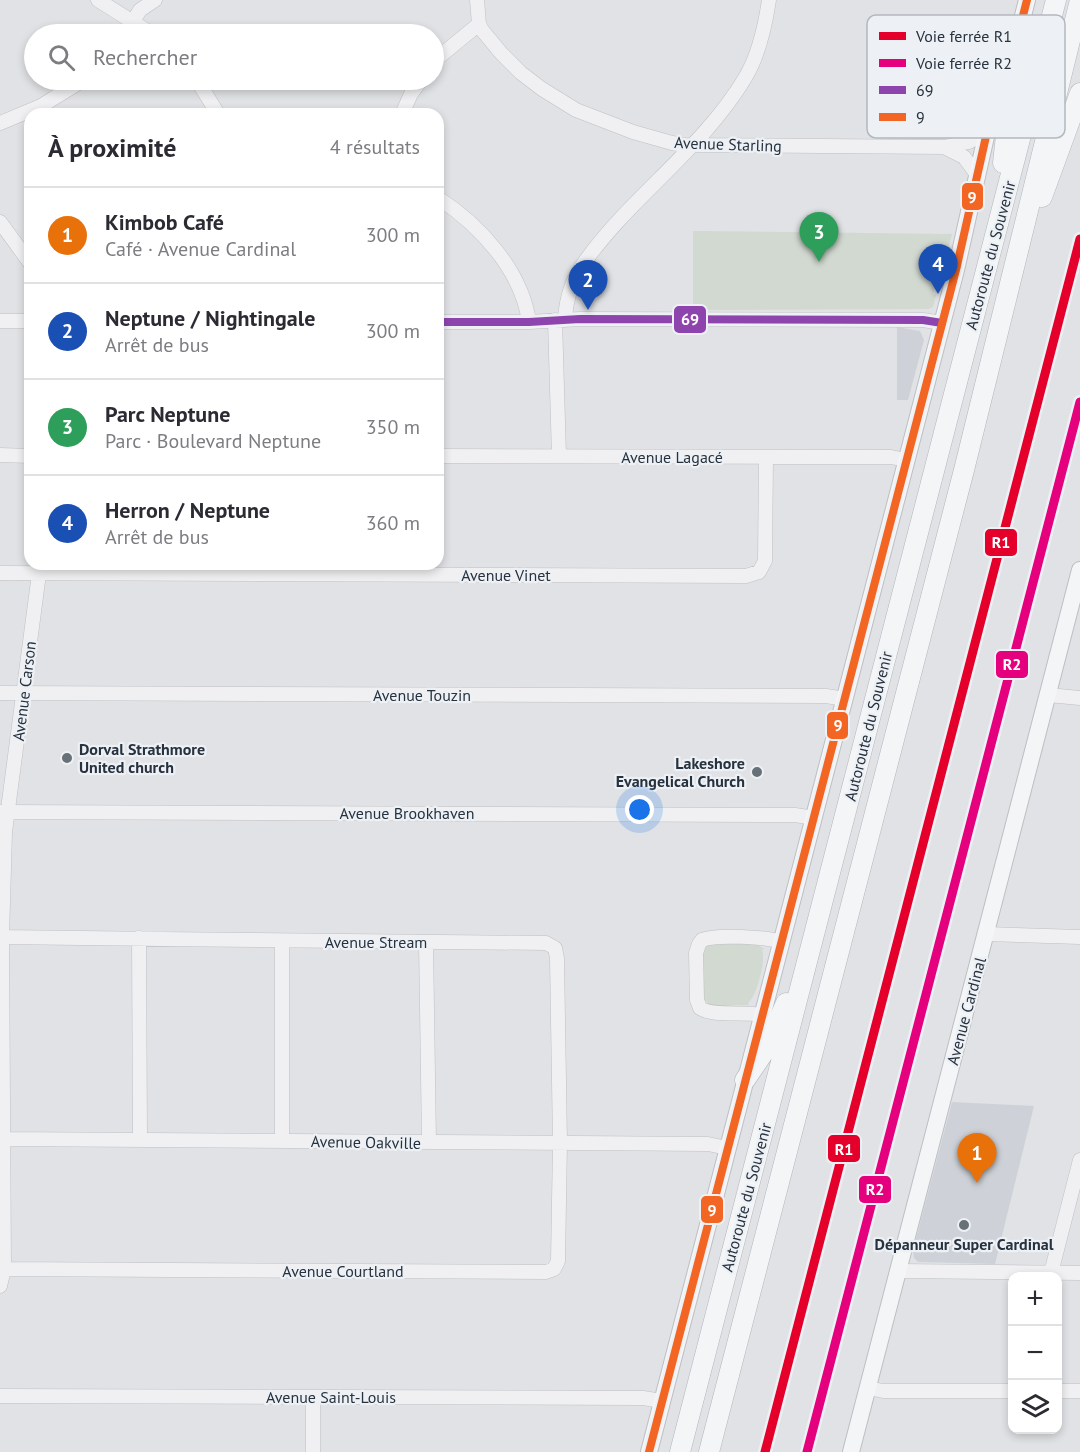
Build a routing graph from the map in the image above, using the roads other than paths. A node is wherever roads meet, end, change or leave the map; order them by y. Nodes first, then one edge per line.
1 (98, 0) edge
2 (154, 0) edge
3 (477, 0) edge
4 (769, 0) edge
5 (1027, 0) edge
6 (1056, 0) edge
7 (1080, 0) edge
8 (1023, 15) edge
9 (1052, 15) edge
10 (133, 21) junction
11 (131, 24) edge
12 (137, 24) edge
13 (479, 24) junction
14 (444, 53) edge
15 (1065, 62) edge
16 (67, 90) edge
17 (203, 90) edge
18 (414, 90) edge
19 (1080, 93) edge
20 (36, 108) edge
21 (214, 108) edge
22 (405, 108) edge
23 (24, 113) edge
24 (0, 123) edge
25 (1065, 134) edge
26 (976, 138) edge
27 (986, 138) edge
28 (1006, 138) edge
29 (1020, 138) edge
30 (1046, 138) edge
31 (1064, 138) edge
32 (692, 145) junction
33 (944, 147) junction
34 (978, 176) junction
35 (444, 203) edge
36 (0, 222) edge
37 (996, 232) junction
38 (24, 255) edge
39 (1013, 276) junction
40 (560, 320) junction
41 (0, 321) edge
42 (24, 321) edge
43 (444, 322) edge
44 (529, 322) junction
45 (942, 323) junction
46 (0, 456) edge
47 (24, 456) edge
48 (444, 456) edge
49 (559, 456) junction
50 (766, 457) junction
51 (906, 460) junction
52 (29, 570) edge
53 (39, 570) edge
54 (140, 570) edge
55 (1080, 570) edge
56 (0, 573) edge
57 (0, 693) edge
58 (23, 693) junction
59 (1048, 695) junction
60 (1080, 698) edge
61 (845, 699) junction
62 (4, 812) edge
63 (814, 818) junction
64 (986, 934) junction
65 (1080, 936) edge
66 (1, 937) edge
67 (139, 938) junction
68 (282, 942) junction
69 (426, 942) junction
70 (782, 942) junction
71 (811, 946) junction
72 (762, 1015) junction
73 (745, 1080) junction
74 (4, 1139) junction
75 (140, 1140) junction
76 (282, 1141) junction
77 (429, 1142) junction
78 (560, 1143) junction
79 (727, 1148) junction
80 (1080, 1160) edge
81 (4, 1269) junction
82 (898, 1270) junction
83 (1051, 1272) joint
84 (1062, 1272) edge
85 (1080, 1273) edge
86 (0, 1286) edge
87 (868, 1388) junction
88 (1008, 1391) edge
89 (1062, 1391) edge
90 (1080, 1391) edge
91 (0, 1396) edge
92 (313, 1397) junction
93 (662, 1401) junction
94 (314, 1452) edge
95 (649, 1452) edge
96 (680, 1452) edge
97 (709, 1452) edge
98 (851, 1452) edge

1 - 10 street
2 - 10 street
3 - 13 street
4 - 32 street
5 - 8 main road
6 - 9 highway, Autoroute du Souvenir
7 - 15 highway, Autoroute du Souvenir
10 - 11 street
10 - 12 street
13 - 14 street
13 - 32 street, Avenue Starling
16 - 20 street
17 - 21 street
18 - 22 street
19 - 25 highway
23 - 24 street
26 - 33 street, Avenue Starling
27 - 34 main road
28 - 37 highway
29 - 37 highway, Autoroute du Souvenir
30 - 39 highway, Autoroute du Souvenir
31 - 39 highway
32 - 33 street, Avenue Starling
32 - 40 street
33 - 34 street
34 - 45 main road
35 - 44 street
36 - 38 street
37 - 71 highway, Autoroute du Souvenir
39 - 97 highway, Autoroute du Souvenir
40 - 44 street
40 - 45 street
40 - 49 street
41 - 42 street
43 - 44 street
45 - 51 main road
46 - 47 street
48 - 49 street, Avenue Lagacé
49 - 50 street, Avenue Lagacé
50 - 51 street, Avenue Lagacé
50 - 54 street, Avenue Vinet
51 - 61 main road
52 - 56 street, Avenue Vinet
53 - 58 street, Avenue Carson
55 - 59 main road, Avenue Cardinal
57 - 58 street, Avenue Touzin
58 - 61 street, Avenue Touzin
58 - 62 street, Avenue Carson
59 - 60 street
59 - 64 main road, Avenue Cardinal
61 - 63 main road
62 - 63 street, Avenue Brookhaven
62 - 66 street, Avenue Carson
63 - 70 main road
64 - 65 street
64 - 82 main road, Avenue Cardinal
66 - 67 street, Avenue Stream
66 - 74 street, Avenue Carson
67 - 68 street, Avenue Stream
67 - 75 street
68 - 69 street, Avenue Stream
68 - 76 street
69 - 77 street
69 - 78 street, Avenue Stream
70 - 72 main road
70 - 72 street
71 - 73 highway
71 - 96 highway, Autoroute du Souvenir
72 - 73 main road
73 - 79 main road
74 - 75 street, Avenue Oakville
74 - 81 street, Avenue Carson
75 - 76 street, Avenue Oakville
76 - 77 street, Avenue Oakville
77 - 78 street, Avenue Oakville
78 - 79 street, Avenue Oakville
78 - 81 street, Avenue Courtland
79 - 93 main road
80 - 83 street
81 - 86 street, Avenue Carson
82 - 83 street
82 - 87 main road, Avenue Cardinal
84 - 85 street
87 - 88 street
87 - 98 main road, Avenue Cardinal
89 - 90 street
91 - 92 street, Avenue Saint-Louis
92 - 93 street, Avenue Saint-Louis
92 - 94 street
93 - 95 main road

